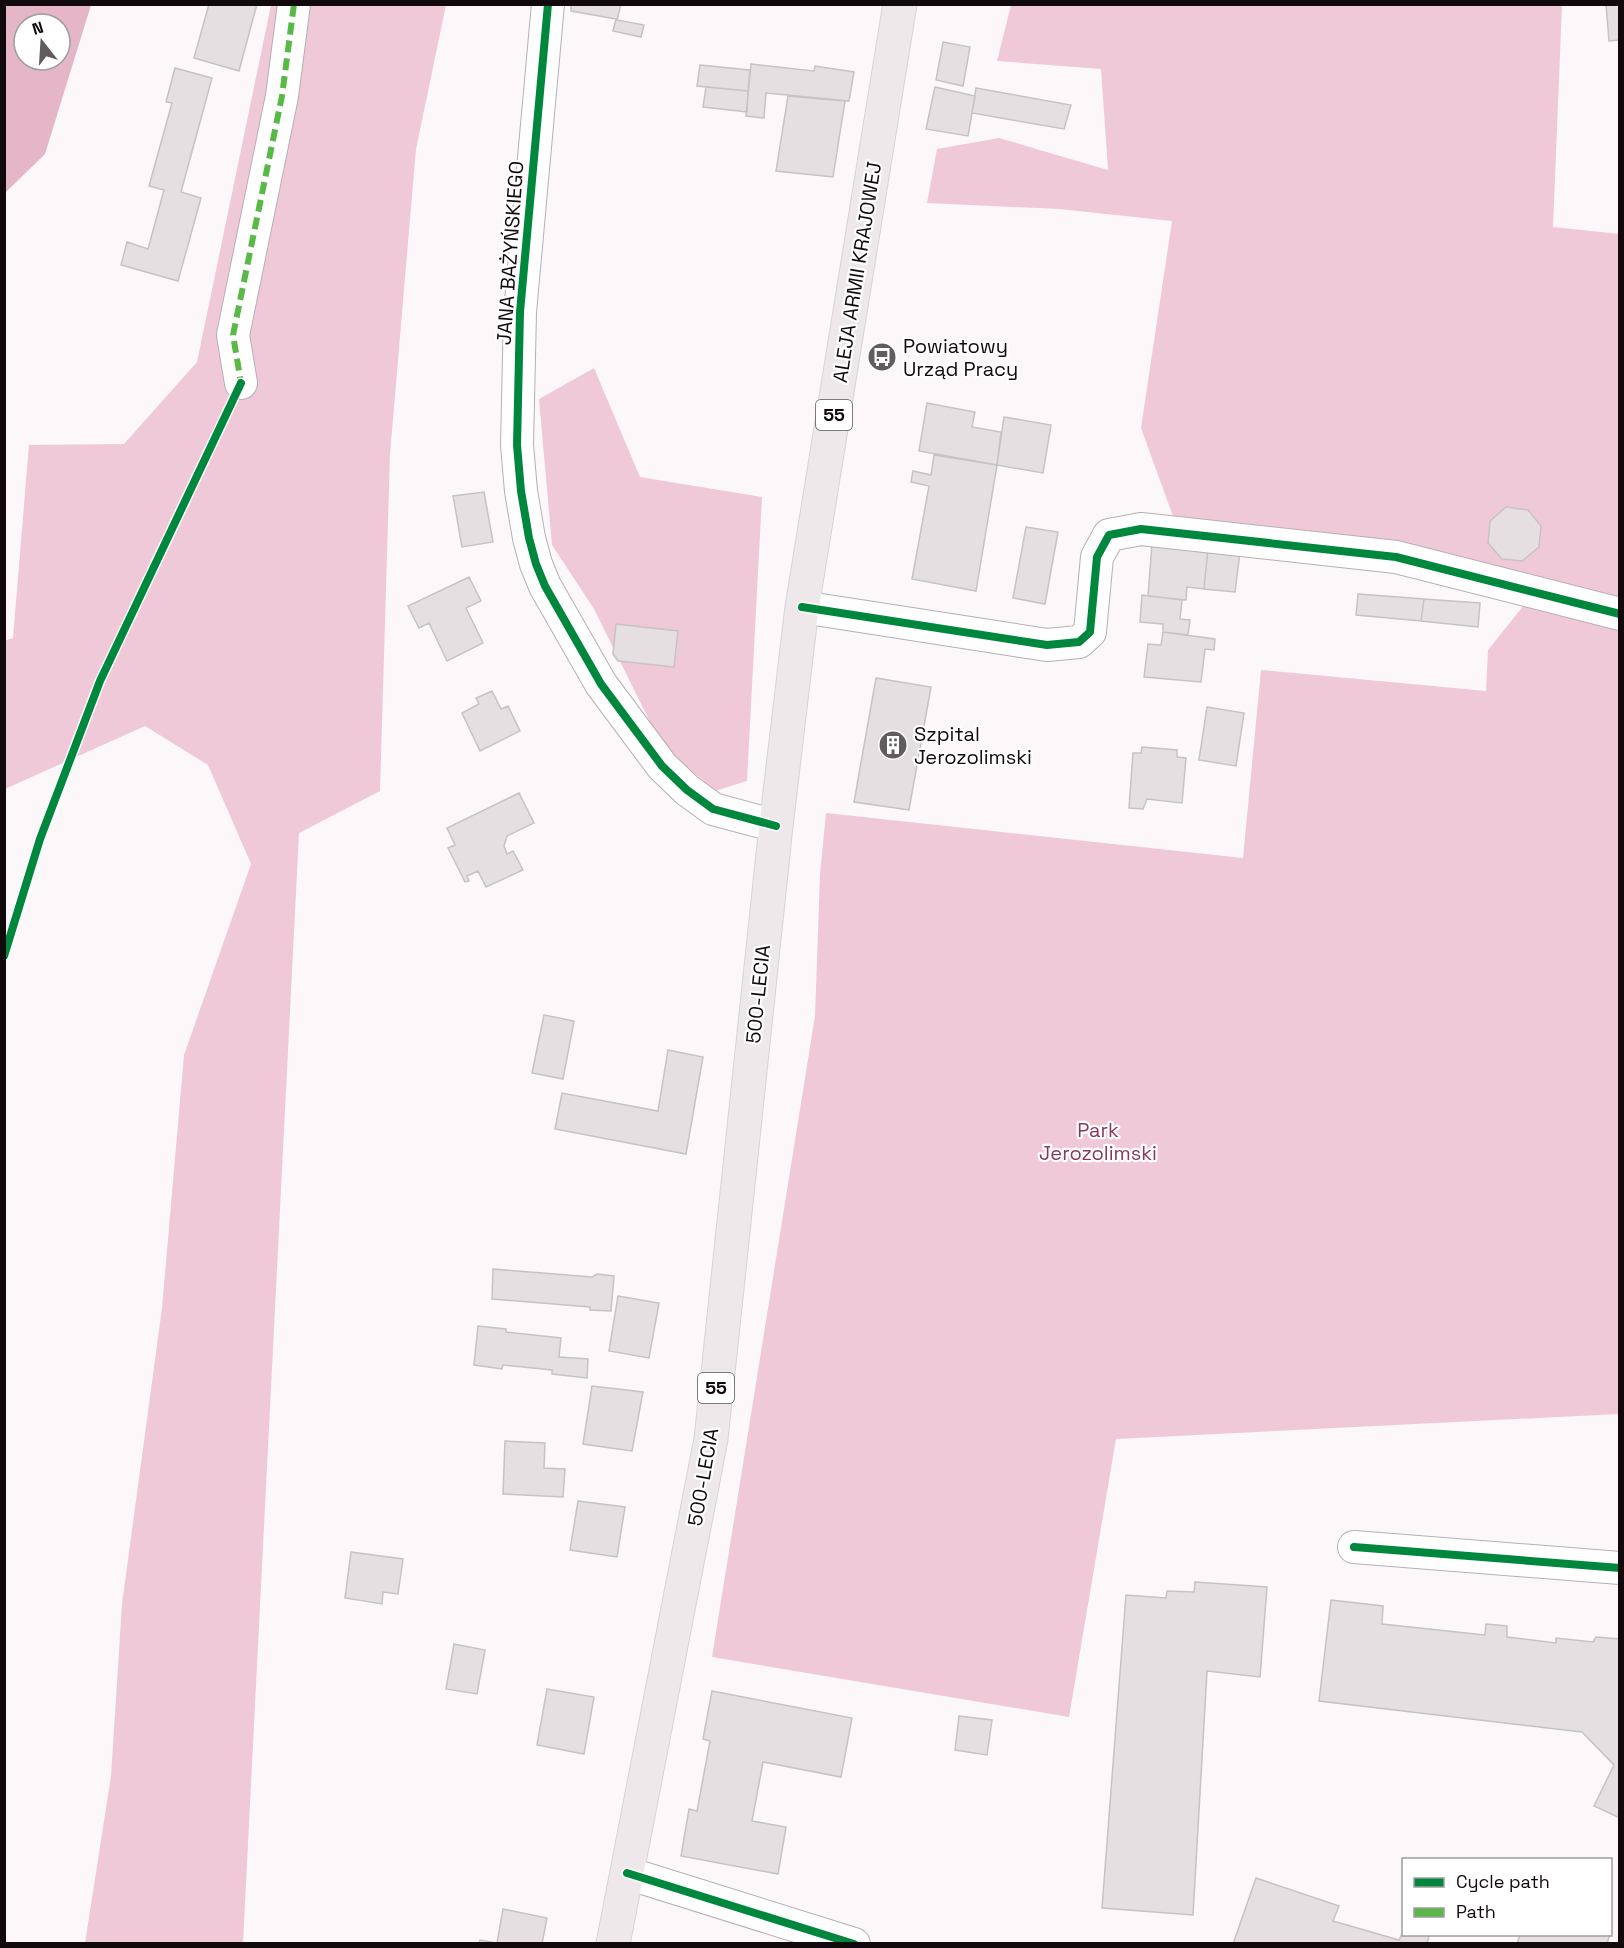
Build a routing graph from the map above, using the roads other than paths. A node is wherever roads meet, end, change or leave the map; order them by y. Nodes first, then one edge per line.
1 (294, 4) edge
2 (548, 4) edge
3 (900, 4) edge
4 (241, 383) dead end
5 (802, 607) junction
6 (1620, 614) edge
7 (776, 826) junction
8 (1354, 1547) dead end
9 (1620, 1568) edge
10 (627, 1873) junction
11 (613, 1944) edge
12 (855, 1944) edge

1 - 4 street
2 - 7 street, JANA BAŻYŃSKIEGO
3 - 5 main road, ALEJA ARMII KRAJOWEJ / 55
5 - 6 street
5 - 7 main road, ALEJA ARMII KRAJOWEJ / 55
7 - 10 main road, 500-LECIA / 55
8 - 9 street
10 - 11 main road, 500-LECIA / 55
10 - 12 street

